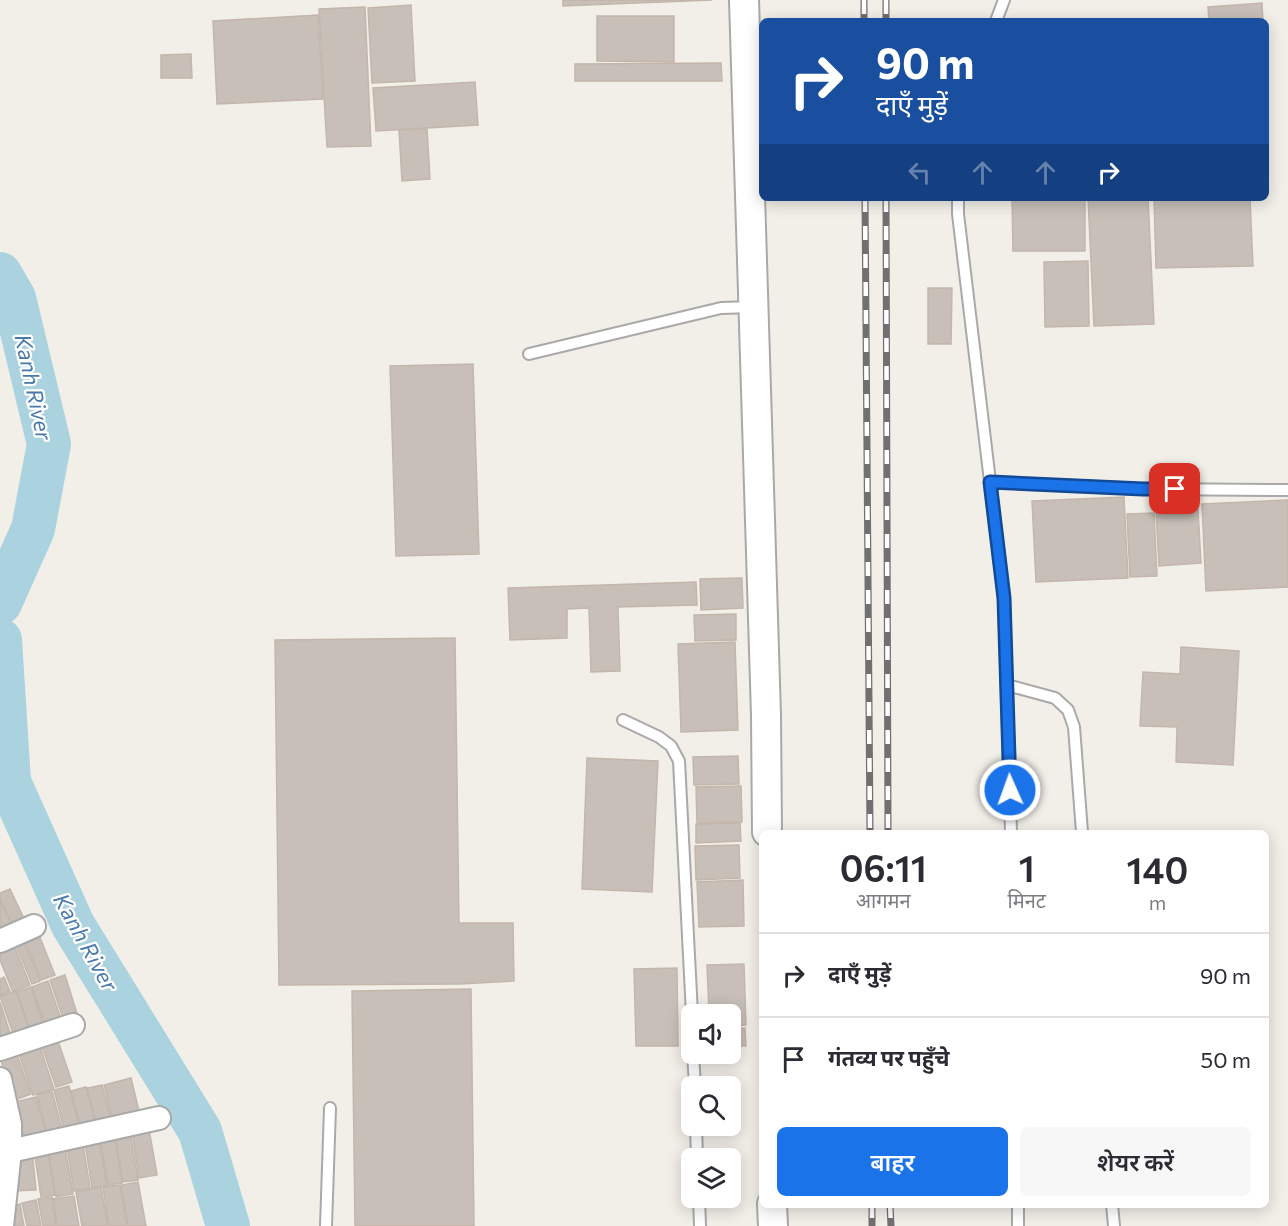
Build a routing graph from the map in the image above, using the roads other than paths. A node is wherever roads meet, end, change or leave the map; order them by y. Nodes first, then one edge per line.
1 (744, 0) edge
2 (1004, 0) edge
3 (997, 18) edge
4 (958, 201) edge
5 (752, 307) junction
6 (529, 354) dead end
7 (990, 482) junction
8 (1288, 489) edge
9 (1006, 685) junction
10 (623, 720) dead end
11 (766, 830) edge
12 (1011, 830) edge
13 (1082, 830) edge
14 (34, 926) dead end
15 (0, 941) edge
16 (691, 1004) edge
17 (73, 1025) dead end
18 (0, 1049) edge
19 (0, 1079) edge
20 (330, 1108) dead end
21 (159, 1118) dead end
22 (10, 1150) junction
23 (699, 1208) edge
24 (772, 1208) edge
25 (1018, 1208) edge
26 (1112, 1208) edge
27 (2, 1226) edge
28 (326, 1226) edge
29 (700, 1226) edge
30 (773, 1226) edge
31 (1018, 1226) edge
32 (1114, 1226) edge

1 - 5 street
2 - 3 lane
4 - 7 lane
5 - 6 lane
5 - 11 street
7 - 8 lane
7 - 9 lane
9 - 12 lane
9 - 13 lane
10 - 16 lane
14 - 15 street
17 - 18 street
19 - 22 street
20 - 28 lane
21 - 22 street
22 - 27 street
23 - 29 lane
24 - 30 street
25 - 31 lane
26 - 32 lane

